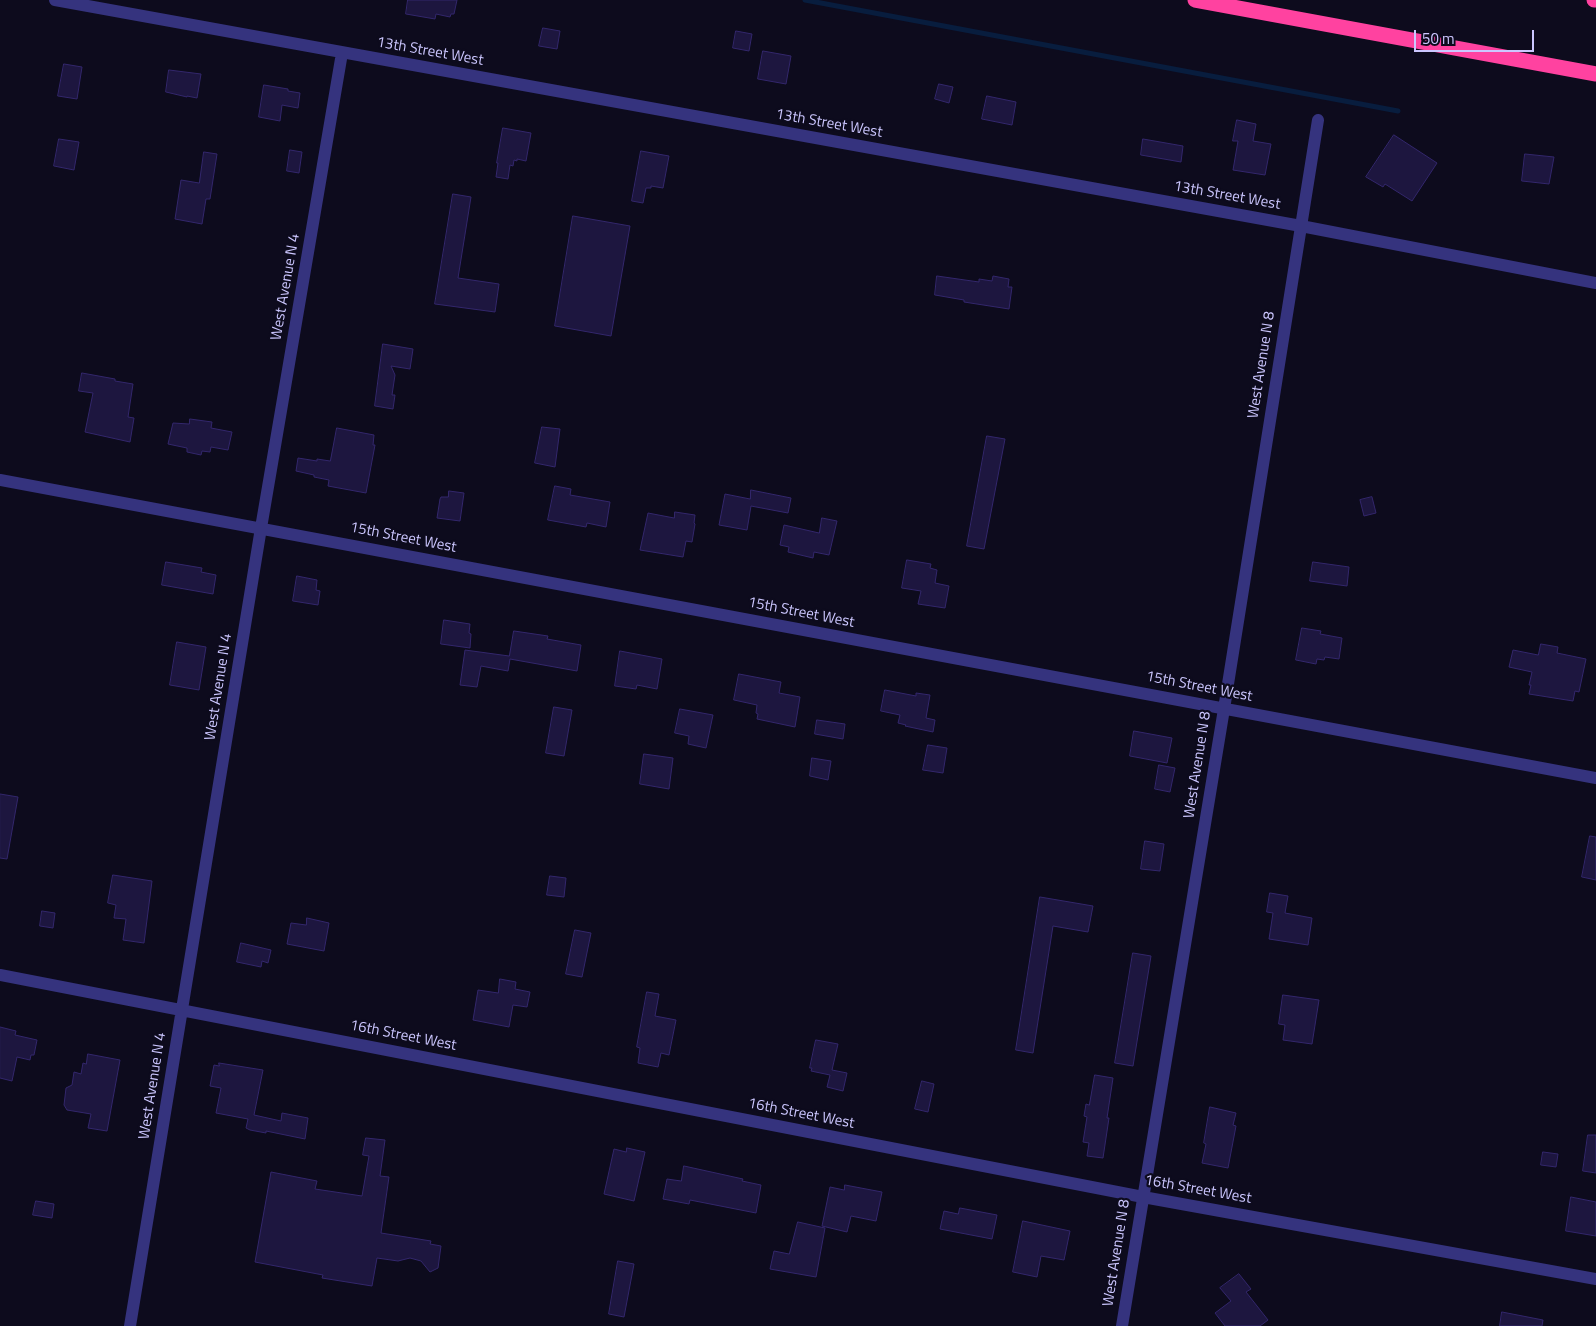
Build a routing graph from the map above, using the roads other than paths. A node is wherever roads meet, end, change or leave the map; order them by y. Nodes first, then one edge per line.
1 (55, 0) edge
2 (1195, 0) edge
3 (342, 53) junction
4 (1596, 74) edge
5 (1318, 120) dead end
6 (1301, 226) junction
7 (1596, 282) edge
8 (0, 480) edge
9 (261, 528) junction
10 (1224, 709) junction
11 (1596, 778) edge
12 (0, 975) edge
13 (182, 1010) junction
14 (1143, 1197) junction
15 (1596, 1279) edge
16 (130, 1326) edge
17 (1122, 1326) edge

1 - 3 street, 13th Street West
2 - 4 highway
3 - 6 street, 13th Street West
3 - 9 street, West Avenue N 4
5 - 6 street, West Avenue N 8
6 - 7 street, 13th Street West
6 - 10 street, West Avenue N 8
8 - 9 street, 15th Street West
9 - 10 street, 15th Street West
9 - 13 street, West Avenue N 4
10 - 11 street, 15th Street West
10 - 14 street, West Avenue N 8
12 - 13 street, 16th Street West
13 - 14 street, 16th Street West
13 - 16 street, West Avenue N 4
14 - 15 street, 16th Street West
14 - 17 street, West Avenue N 8

